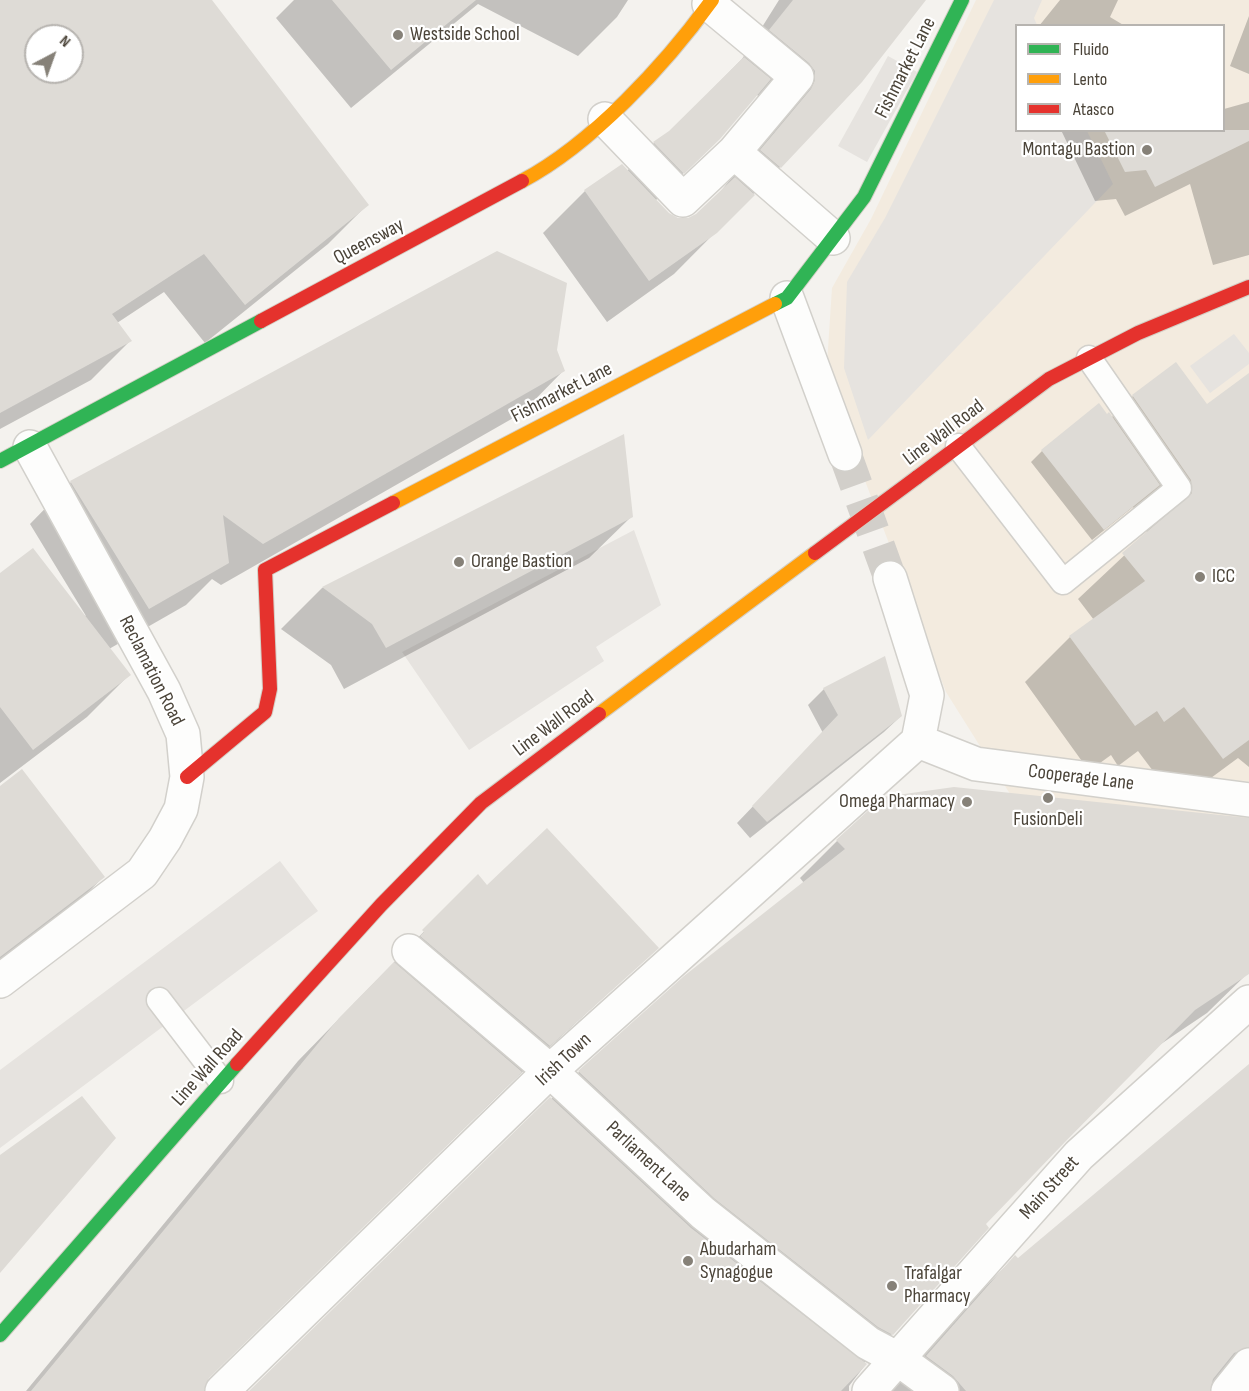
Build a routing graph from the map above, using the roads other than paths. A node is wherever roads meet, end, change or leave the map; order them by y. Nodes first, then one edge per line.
1 (962, 0) edge
2 (710, 2) edge
3 (605, 119) junction
4 (734, 152) junction
5 (833, 238) junction
6 (1249, 287) edge
7 (787, 298) junction
8 (1089, 358) junction
9 (30, 447) junction
10 (958, 447) junction
11 (844, 454) tunnel mouth
12 (0, 460) edge
13 (890, 578) tunnel mouth
14 (918, 741) junction
15 (187, 777) junction
16 (1249, 800) edge
17 (409, 951) dead end
18 (0, 981) edge
19 (159, 1000) dead end
20 (1249, 1002) edge
21 (550, 1071) junction
22 (221, 1082) junction
23 (0, 1335) edge
24 (898, 1359) junction
25 (1249, 1365) edge
26 (930, 1386) edge
27 (222, 1391) edge
28 (869, 1391) edge
29 (1228, 1391) edge

1 - 5 street, Fishmarket Lane
2 - 3 street, Queensway
2 - 4 street
3 - 4 street
3 - 9 street, Queensway
4 - 5 street
5 - 7 street, Fishmarket Lane
6 - 8 street, Line Wall Road
7 - 11 street
7 - 15 street, Fishmarket Lane
8 - 10 street, Line Wall Road
8 - 10 lane
9 - 12 street, Queensway
9 - 15 street, Reclamation Road
10 - 22 street, Line Wall Road, bridge
13 - 14 street
14 - 16 street, Cooperage Lane
14 - 21 street, Irish Town
15 - 18 street, Reclamation Road
17 - 21 street, Parliament Lane
19 - 22 lane
20 - 24 street, Main Street
21 - 24 street, Parliament Lane
21 - 27 street, Irish Town
22 - 23 street, Line Wall Road
24 - 26 street, Parliament Lane
24 - 28 street, Main Street
25 - 29 street

